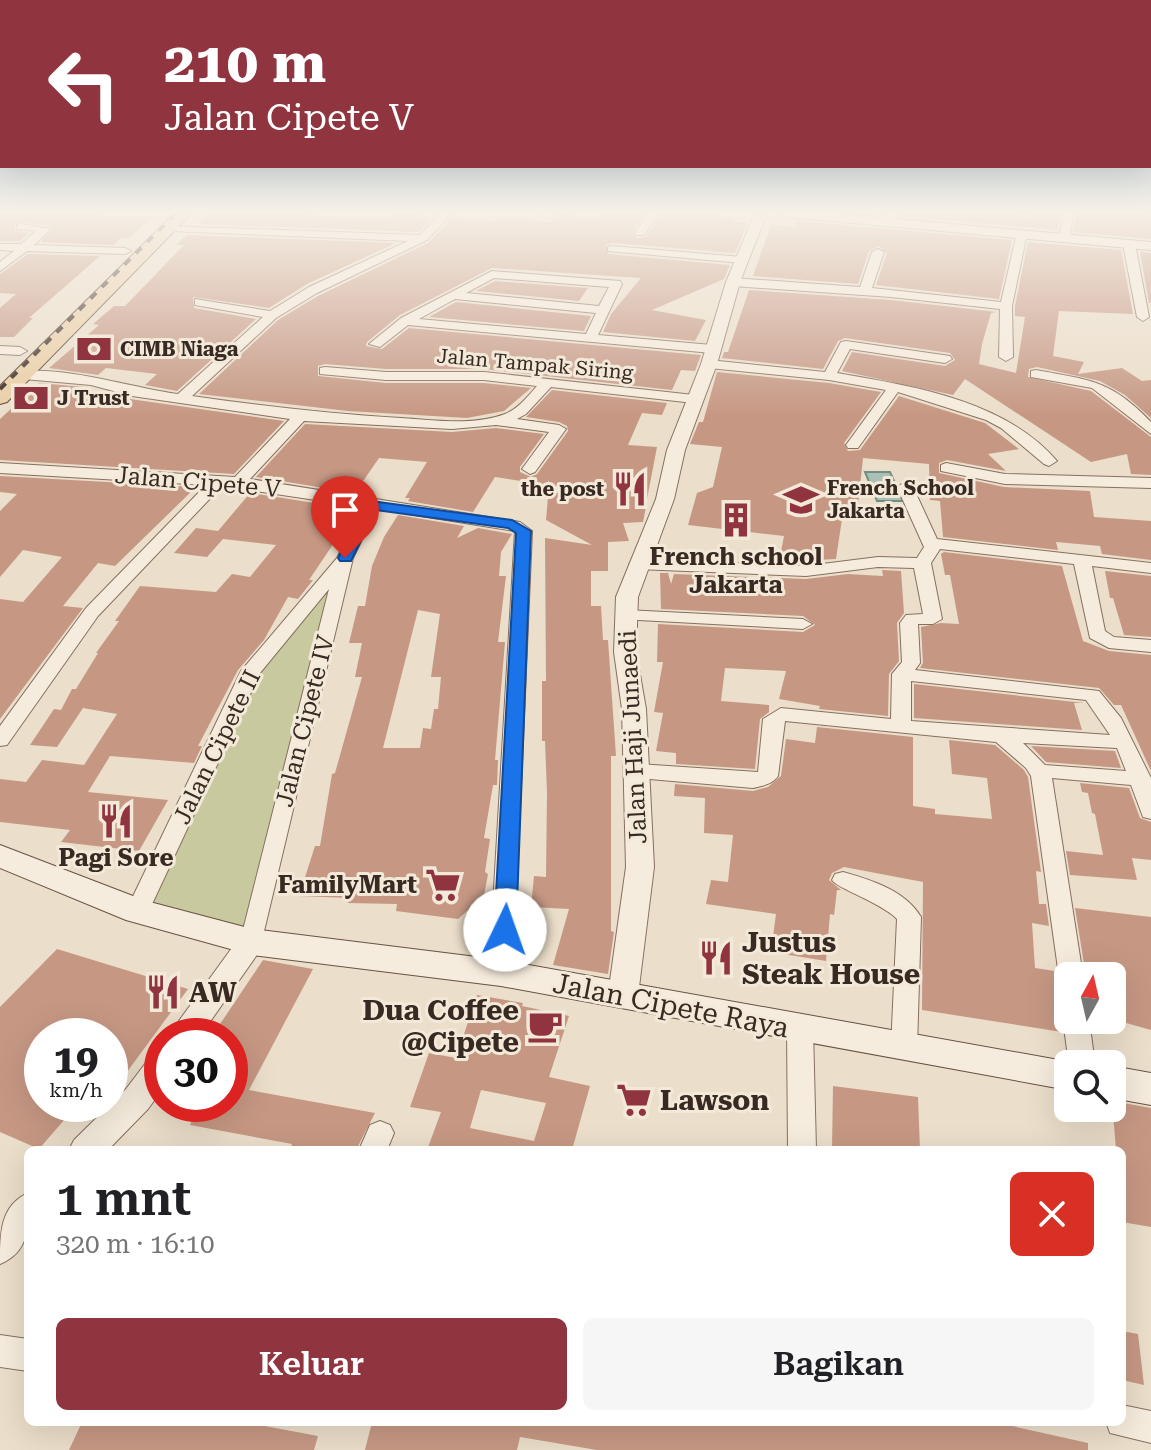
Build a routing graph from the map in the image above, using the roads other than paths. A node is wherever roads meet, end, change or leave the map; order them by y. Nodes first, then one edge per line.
1 (101, 281) edge
2 (106, 281) edge
3 (333, 281) edge
4 (482, 281) edge
5 (583, 281) edge
6 (868, 281) edge
7 (1012, 281) edge
8 (1136, 281) edge
9 (733, 282) joint
10 (865, 291) junction
11 (451, 295) junction
12 (199, 302) dead end
13 (83, 304) junction
14 (1006, 306) junction
15 (605, 310) junction
16 (272, 315) junction
17 (1143, 317) dead end
18 (405, 321) junction
19 (590, 338) junction
20 (375, 344) dead end
21 (10, 351) edge
22 (711, 356) junction
23 (1006, 357) dead end
24 (945, 359) dead end
25 (0, 370) edge
26 (325, 371) dead end
27 (1036, 374) dead end
28 (24, 375) junction
29 (829, 376) junction
30 (548, 383) junction
31 (895, 387) junction
32 (0, 398) edge
33 (181, 399) junction
34 (694, 399) junction
35 (1144, 413) edge
36 (300, 416) junction
37 (499, 421) junction
38 (1151, 430) edge
39 (853, 445) dead end
40 (1049, 461) dead end
41 (0, 468) edge
42 (946, 468) dead end
43 (530, 469) dead end
44 (217, 482) junction
45 (239, 482) junction
46 (1151, 483) edge
47 (905, 487) dead end
48 (371, 505) junction
49 (935, 545) junction
50 (345, 558) junction
51 (1082, 560) junction
52 (922, 563) junction
53 (638, 564) junction
54 (1151, 568) edge
55 (626, 615) junction
56 (803, 624) dead end
57 (1151, 646) edge
58 (902, 674) junction
59 (901, 727) junction
60 (1002, 736) junction
61 (0, 740) edge
62 (1124, 742) junction
63 (638, 771) junction
64 (1041, 776) junction
65 (1141, 779) junction
66 (1151, 812) edge
67 (0, 856) edge
68 (843, 880) dead end
69 (138, 911) junction
70 (252, 942) junction
71 (1069, 962) edge
72 (501, 973) junction
73 (623, 995) junction
74 (196, 1018) edge
75 (800, 1029) junction
76 (904, 1048) junction
77 (1054, 1073) edge
78 (1126, 1085) edge
79 (144, 1089) edge
80 (1151, 1089) edge
81 (90, 1146) edge
82 (802, 1146) edge
83 (24, 1214) edge
84 (0, 1247) edge
85 (0, 1351) edge
86 (24, 1354) edge
87 (1126, 1422) edge
88 (1151, 1427) edge

1 - 13 main road
2 - 13 main road
3 - 16 street
4 - 11 street
5 - 15 street
6 - 10 street
7 - 14 street
8 - 17 street
9 - 10 street
9 - 22 street, Jalan Haji Junaedi
10 - 14 street
11 - 15 street
11 - 18 street
12 - 16 street
13 - 21 main road
13 - 28 main road
14 - 23 street
15 - 19 street
16 - 33 street
18 - 19 street
18 - 20 street
19 - 22 street
21 - 25 main road
22 - 29 street
22 - 34 street, Jalan Haji Junaedi
24 - 29 street
26 - 30 street, Jalan Tampak Siring
27 - 35 street
28 - 32 main road
28 - 33 street
29 - 31 street
30 - 34 street, Jalan Tampak Siring
30 - 37 street
31 - 39 street
31 - 40 street
33 - 36 street
34 - 53 street, Jalan Haji Junaedi
35 - 38 street
36 - 37 street
36 - 45 street
37 - 43 street
41 - 44 street, Jalan Cipete V
42 - 46 street
44 - 45 street, Jalan Cipete V
44 - 61 street
45 - 48 street, Jalan Cipete V
47 - 49 street
48 - 50 street, Jalan Cipete IV
48 - 72 street, Jalan Cipete V
49 - 51 street
49 - 52 street
50 - 69 street, Jalan Cipete II
50 - 70 street, Jalan Cipete IV
51 - 54 street
51 - 57 street
52 - 53 street
52 - 58 street
53 - 55 street, Jalan Haji Junaedi
55 - 56 street
55 - 63 street, Jalan Haji Junaedi
58 - 59 street
58 - 62 street
59 - 60 street
59 - 63 street
60 - 62 street
60 - 64 street
62 - 65 street
63 - 73 street, Jalan Haji Junaedi
64 - 65 street
64 - 71 street
65 - 66 street
67 - 69 main road, Jalan Cipete Raya
68 - 76 street
69 - 70 main road, Jalan Cipete Raya
70 - 72 main road, Jalan Cipete Raya
70 - 74 street
72 - 73 main road, Jalan Cipete Raya
73 - 75 main road, Jalan Cipete Raya
75 - 76 main road, Jalan Cipete Raya
75 - 82 street
76 - 77 main road, Jalan Cipete Raya
78 - 80 main road
79 - 81 street
83 - 84 street
85 - 86 street
87 - 88 street

